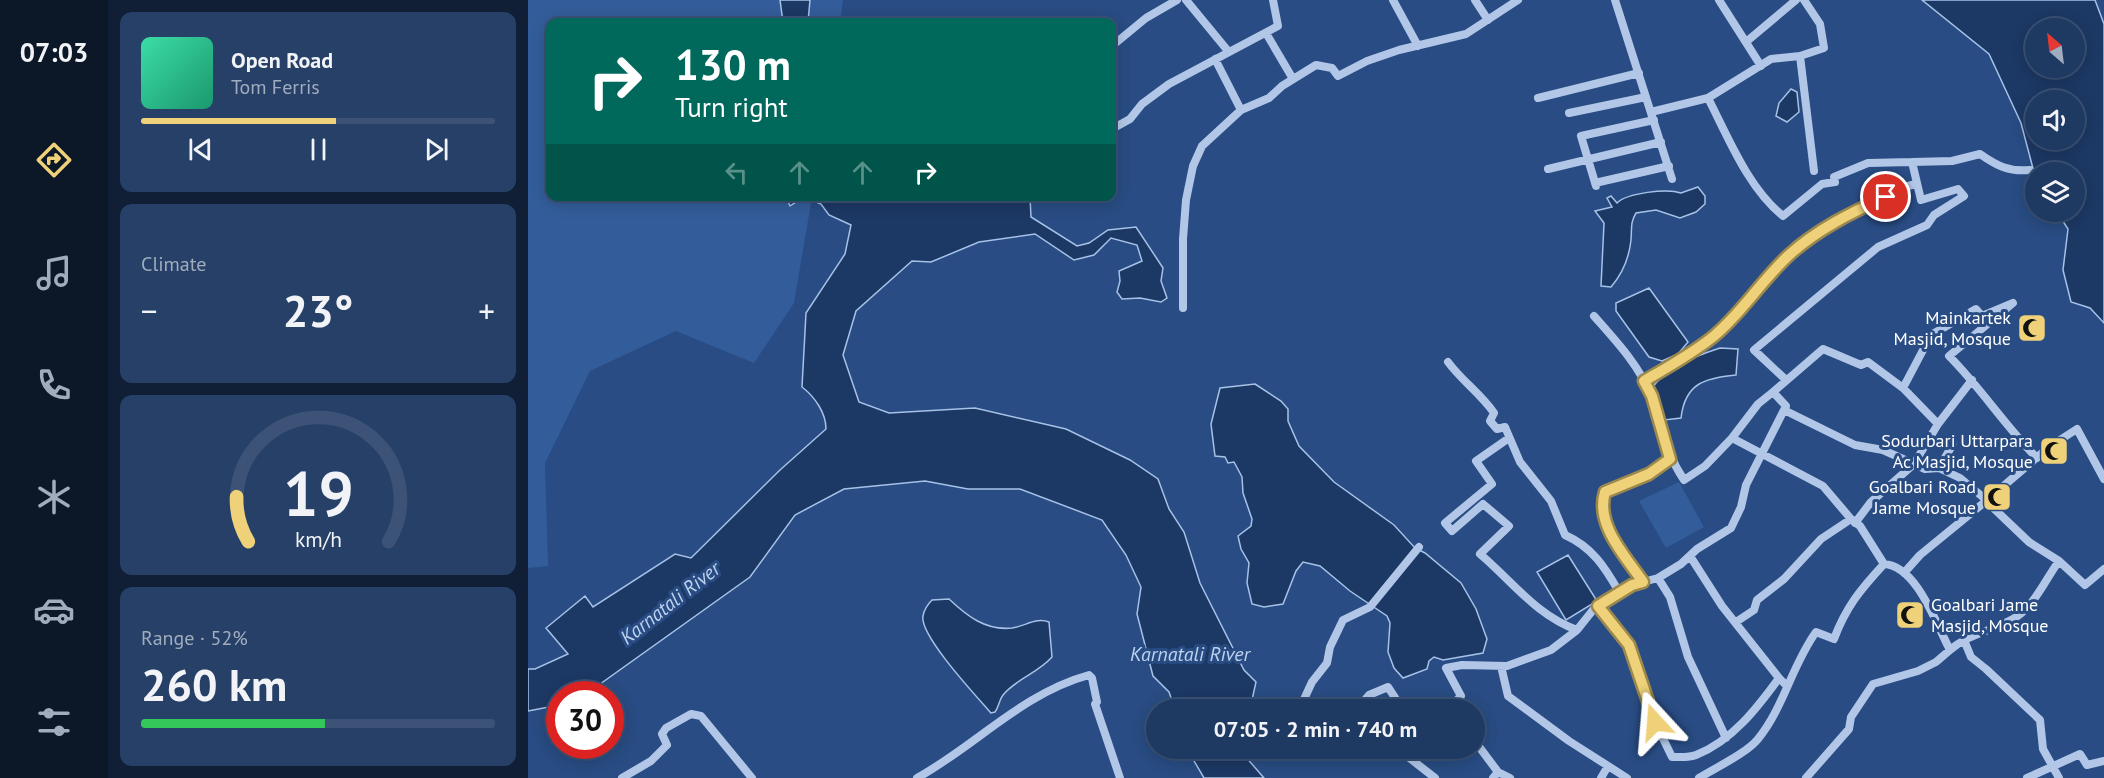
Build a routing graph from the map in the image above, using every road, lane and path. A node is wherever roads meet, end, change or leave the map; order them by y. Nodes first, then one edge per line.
1 (1177, 0) edge
2 (1186, 0) edge
3 (1273, 0) edge
4 (1393, 0) edge
5 (1475, 0) edge
6 (1615, 0) edge
7 (1719, 0) edge
8 (1796, 0) edge
9 (1804, 0) edge
10 (1513, 1) edge
11 (1488, 20) junction
12 (1266, 33) junction
13 (1746, 42) junction
14 (1116, 43) edge
15 (1418, 46) junction
16 (1228, 51) junction
17 (1800, 56) junction
18 (1215, 59) junction
19 (1761, 66) junction
20 (1639, 73) junction
21 (1293, 79) junction
22 (1646, 97) junction
23 (1538, 98) dead end
24 (1708, 98) junction
25 (1241, 110) junction
26 (1569, 113) dead end
27 (1652, 116) junction
28 (1116, 127) edge
29 (1660, 142) junction
30 (1588, 159) junction
31 (1912, 162) junction
32 (1669, 166) junction
33 (1548, 169) dead end
34 (1814, 171) dead end
35 (2025, 171) edge
36 (1672, 179) dead end
37 (1916, 184) junction
38 (1183, 308) dead end
39 (1594, 316) dead end
40 (1448, 363) dead end
41 (1786, 380) junction
42 (1972, 380) junction
43 (1644, 381) junction
44 (1903, 388) junction
45 (1773, 392) junction
46 (1784, 410) junction
47 (1938, 424) junction
48 (1509, 438) junction
49 (1732, 438) junction
50 (1953, 444) dead end
51 (1762, 456) junction
52 (2037, 458) junction
53 (1670, 459) junction
54 (1914, 464) junction
55 (1939, 468) junction
56 (2104, 479) edge
57 (1986, 501) junction
58 (1853, 521) junction
59 (1419, 547) dead end
60 (1690, 556) junction
61 (2059, 561) junction
62 (1884, 564) junction
63 (2104, 569) edge
64 (1904, 573) junction
65 (1658, 579) junction
66 (1643, 582) junction
67 (1619, 592) junction
68 (1598, 606) junction
69 (1736, 622) junction
70 (1577, 630) junction
71 (1964, 640) junction
72 (1950, 650) junction
73 (1501, 666) junction
74 (1779, 678) junction
75 (1787, 686) junction
76 (1304, 699) edge
77 (1366, 699) edge
78 (1396, 699) edge
79 (1457, 699) edge
80 (1726, 738) junction
81 (1485, 757) edge
82 (1411, 759) edge
83 (2104, 761) edge
84 (1608, 766) junction
85 (2054, 766) junction
86 (1496, 775) edge
87 (622, 778) edge
88 (752, 778) edge
89 (917, 778) edge
90 (1120, 778) edge
91 (1435, 778) edge
92 (1510, 778) edge
93 (1601, 778) edge
94 (1627, 778) edge
95 (1699, 778) edge
96 (1806, 778) edge
97 (2027, 778) edge
98 (2059, 778) edge

1 - 14 street
2 - 16 street
3 - 12 street
4 - 15 street
5 - 11 street
6 - 20 street
7 - 13 street
8 - 13 street
9 - 17 street
10 - 11 street
11 - 15 street
12 - 16 street
12 - 21 street
13 - 19 street
15 - 21 street
16 - 18 street
17 - 19 street
17 - 34 street
18 - 25 street
18 - 28 street
19 - 24 street
20 - 22 street
20 - 23 street
21 - 25 street
22 - 26 street
22 - 27 street
24 - 27 street
24 - 31 street
25 - 38 street
27 - 29 street
27 - 30 street
29 - 30 street
29 - 32 street
30 - 32 street
30 - 33 street
31 - 35 street
31 - 37 street
32 - 36 street
37 - 41 street
37 - 43 street
39 - 43 street
40 - 48 street
41 - 44 street
41 - 45 street
42 - 44 street
42 - 47 street
42 - 52 street
43 - 53 street
44 - 47 street
45 - 46 street
45 - 49 street
46 - 51 street
46 - 54 street
47 - 54 street
48 - 67 street
48 - 70 street
49 - 51 street
49 - 53 street
50 - 55 street
51 - 58 street
51 - 60 street
52 - 56 street
52 - 57 street
53 - 66 street
54 - 55 street
54 - 58 street
55 - 57 street
57 - 61 street
57 - 64 street
58 - 62 street
58 - 69 street
59 - 76 street
60 - 65 street
60 - 69 street
61 - 63 street
61 - 71 street
62 - 64 street
62 - 75 street
64 - 72 street
65 - 66 street
65 - 80 street
66 - 67 street
67 - 68 street
68 - 70 street
68 - 80 street
69 - 74 street
70 - 73 street
71 - 72 street
71 - 85 street
72 - 96 street
73 - 79 street
73 - 84 street
74 - 75 street
74 - 80 street
75 - 95 street
77 - 78 street
81 - 86 street
82 - 91 street
83 - 85 street
84 - 93 street
84 - 94 street
85 - 97 street
85 - 98 street
86 - 92 street
87 - 88 street
89 - 90 street

